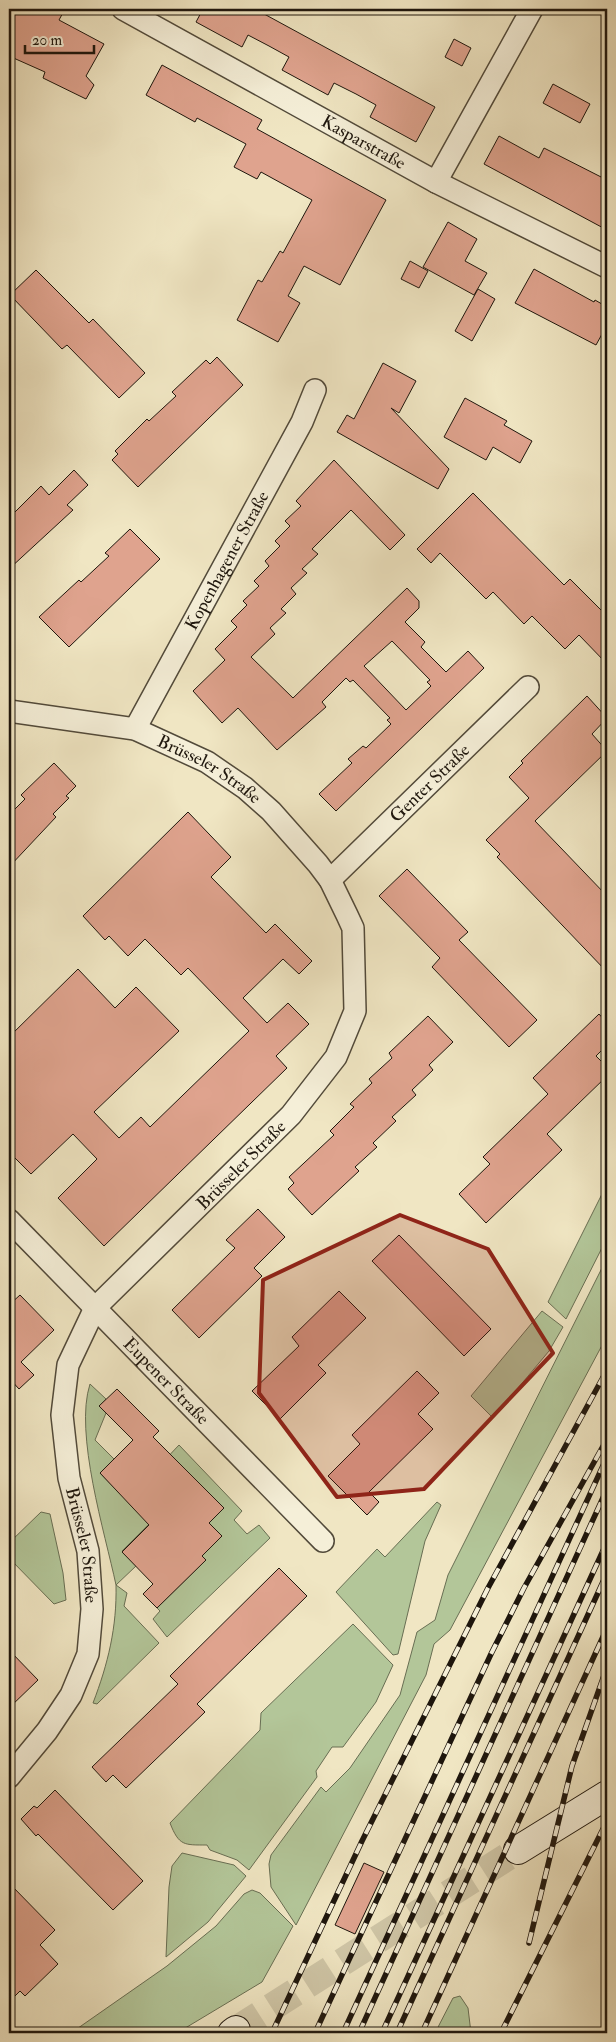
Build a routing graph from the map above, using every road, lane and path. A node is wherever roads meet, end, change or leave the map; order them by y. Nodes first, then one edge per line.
1 (123, 9) edge
2 (532, 9) edge
3 (436, 182) junction
4 (607, 267) edge
5 (315, 390) dead end
6 (528, 687) dead end
7 (9, 711) edge
8 (135, 729) junction
9 (330, 880) junction
10 (9, 1220) edge
11 (95, 1308) junction
12 (323, 1541) dead end
13 (9, 1777) edge
14 (607, 1795) edge
15 (518, 1850) tunnel mouth

1 - 3 street, Kasparstraße
2 - 3 street
3 - 4 street, Kasparstraße
5 - 8 street, Kopenhagener Straße
6 - 9 street, Genter Straße
7 - 8 street, Brüsseler Straße
8 - 9 street, Brüsseler Straße
9 - 11 street, Brüsseler Straße
10 - 11 street, Eupener Straße
11 - 12 street, Eupener Straße
11 - 13 street, Brüsseler Straße
14 - 15 main road

